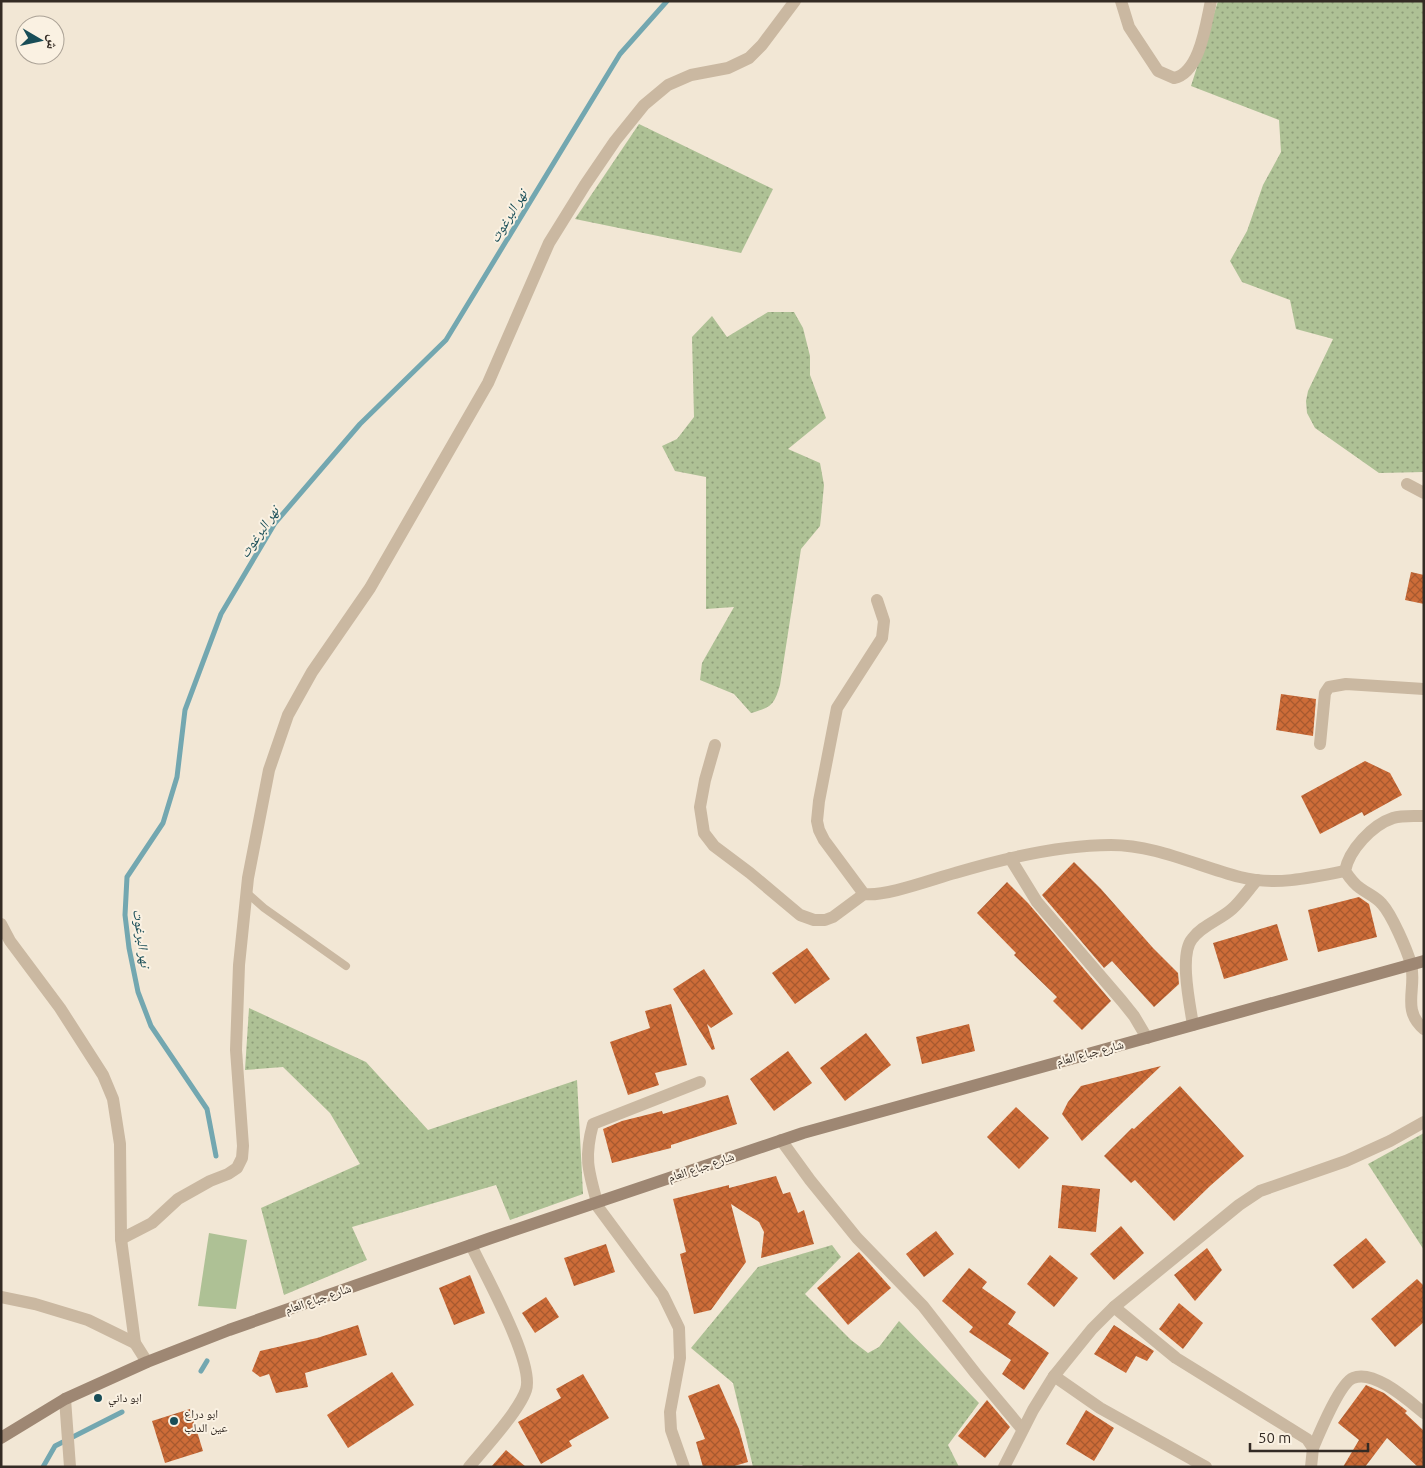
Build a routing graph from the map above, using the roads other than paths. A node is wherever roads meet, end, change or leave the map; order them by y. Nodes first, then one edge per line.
1 (795, 1) edge
2 (1121, 1) edge
3 (1211, 1) edge
4 (1407, 484) dead end
5 (1424, 493) edge
6 (877, 600) dead end
7 (1424, 689) edge
8 (1320, 744) dead end
9 (715, 745) dead end
10 (1424, 816) edge
11 (1010, 858) junction
12 (1345, 871) junction
13 (1257, 880) junction
14 (247, 893) junction
15 (864, 894) junction
16 (1, 924) edge
17 (1424, 961) edge
18 (1411, 964) junction
19 (346, 966) dead end
20 (1193, 1025) junction
21 (1424, 1029) edge
22 (1147, 1038) junction
23 (700, 1082) dead end
24 (1424, 1122) edge
25 (781, 1140) junction
26 (596, 1202) junction
27 (121, 1239) junction
28 (471, 1245) junction
29 (1, 1297) edge
30 (1114, 1307) junction
31 (135, 1343) junction
32 (147, 1362) junction
33 (1054, 1376) junction
34 (65, 1399) junction
35 (1424, 1413) edge
36 (1022, 1429) junction
37 (1, 1438) edge
38 (1313, 1448) junction
39 (69, 1462) edge
40 (469, 1467) edge
41 (684, 1467) edge
42 (1004, 1467) edge
43 (1206, 1467) edge
44 (1311, 1467) edge

1 - 14 street
2 - 3 street
4 - 5 street
6 - 15 street
7 - 8 street
9 - 15 street
10 - 12 street
11 - 13 street
11 - 15 street
11 - 22 street
12 - 13 street
12 - 18 street
13 - 20 street
14 - 19 lane
14 - 27 street
16 - 27 street
17 - 18 main road, شارع جباع العام
18 - 20 main road, شارع جباع العام
18 - 21 street
20 - 22 main road, شارع جباع العام
22 - 25 main road, شارع جباع العام
23 - 26 street
24 - 30 street
25 - 26 main road, شارع جباع العام
25 - 36 street
26 - 28 main road, شارع جباع العام
26 - 41 street
27 - 31 street
28 - 32 main road, شارع جباع العام
28 - 40 street
29 - 31 street
30 - 33 street
30 - 38 street
31 - 32 street
32 - 34 main road, شارع جباع العام
33 - 36 street
33 - 43 street
34 - 37 main road, شارع جباع العام
34 - 39 street
35 - 38 street
36 - 42 street
38 - 44 street

